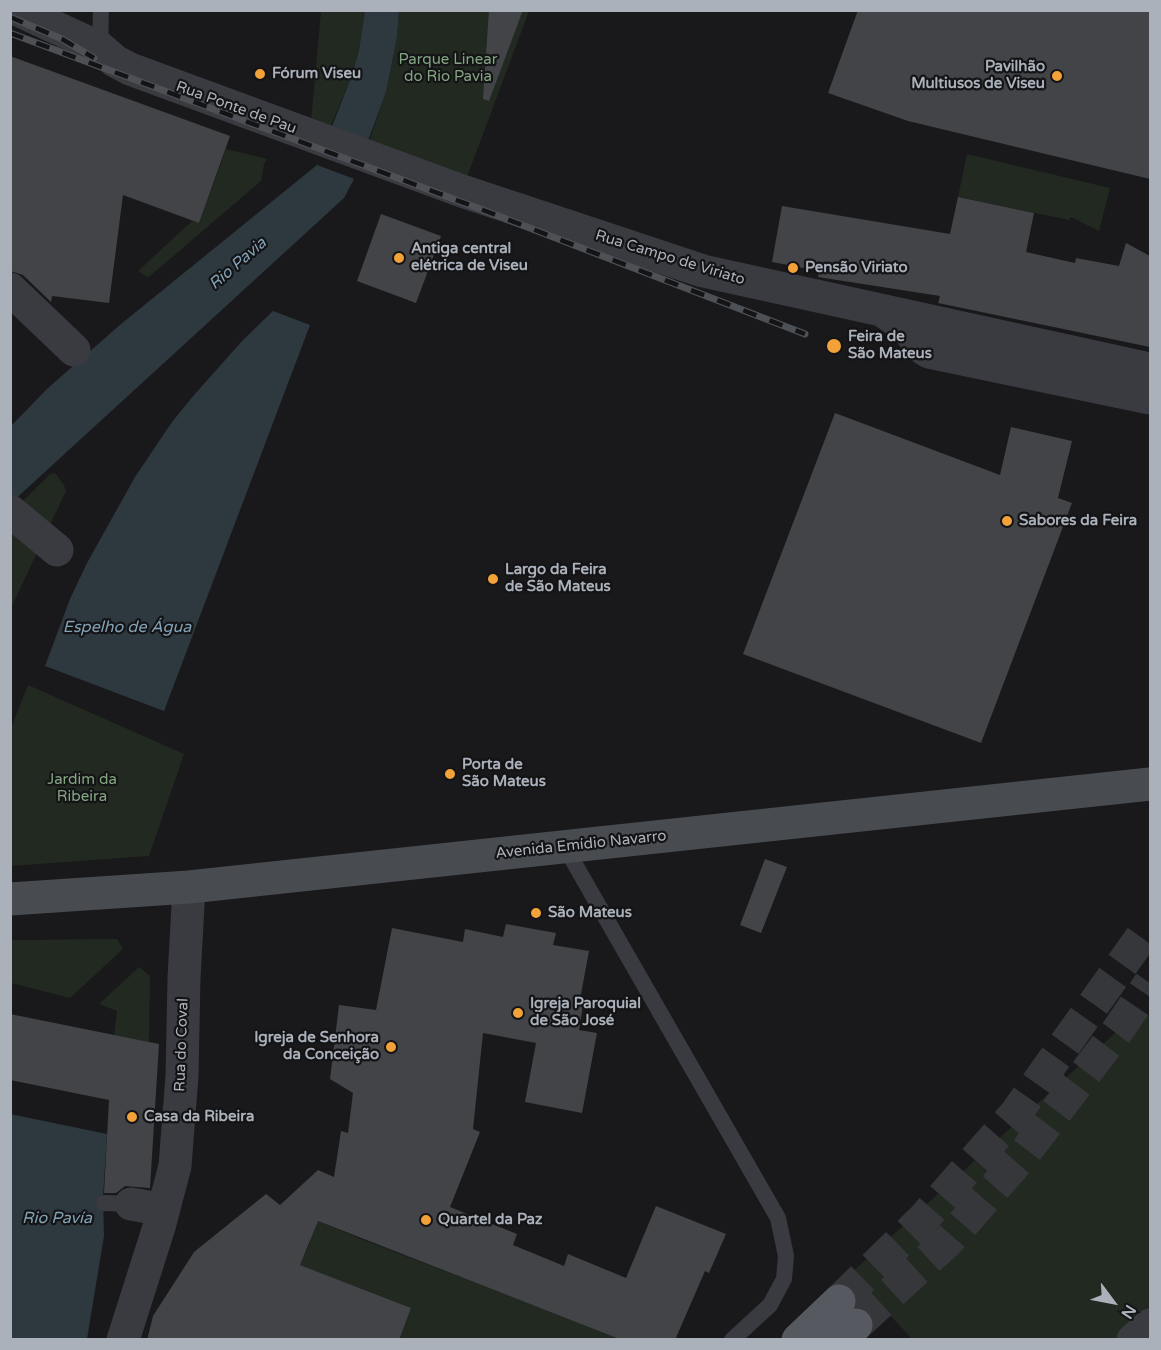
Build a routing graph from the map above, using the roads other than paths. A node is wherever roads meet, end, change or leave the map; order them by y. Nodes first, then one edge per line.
1 (18, 10) edge
2 (102, 10) edge
3 (85, 32) edge
4 (462, 191) joint
5 (10, 289) edge
6 (882, 310) junction
7 (74, 350) dead end
8 (1150, 369) edge
9 (1150, 398) edge
10 (10, 511) edge
11 (57, 550) dead end
12 (1150, 784) edge
13 (565, 847) junction
14 (189, 887) junction
15 (10, 900) edge
16 (117, 1203) dead end
17 (163, 1212) junction
18 (845, 1322) tunnel mouth
19 (1150, 1325) edge
20 (123, 1340) edge
21 (732, 1340) edge
22 (798, 1340) edge
23 (1133, 1340) edge

1 - 3 street, Rua Ponte de Pau
2 - 3 lane
3 - 4 street, Rua Ponte de Pau
4 - 6 street, Rua Campo de Viriato
5 - 7 street
6 - 8 street, Rua Campo de Viriato
6 - 9 street, Rua Campo de Viriato
10 - 11 street
12 - 13 main road, Avenida Emídio Navarro
13 - 14 main road, Avenida Emídio Navarro
13 - 21 lane
14 - 15 main road, Avenida Emídio Navarro
14 - 17 street, Rua do Coval
16 - 17 street
17 - 20 street, Rua do Coval
18 - 22 main road
19 - 23 street

